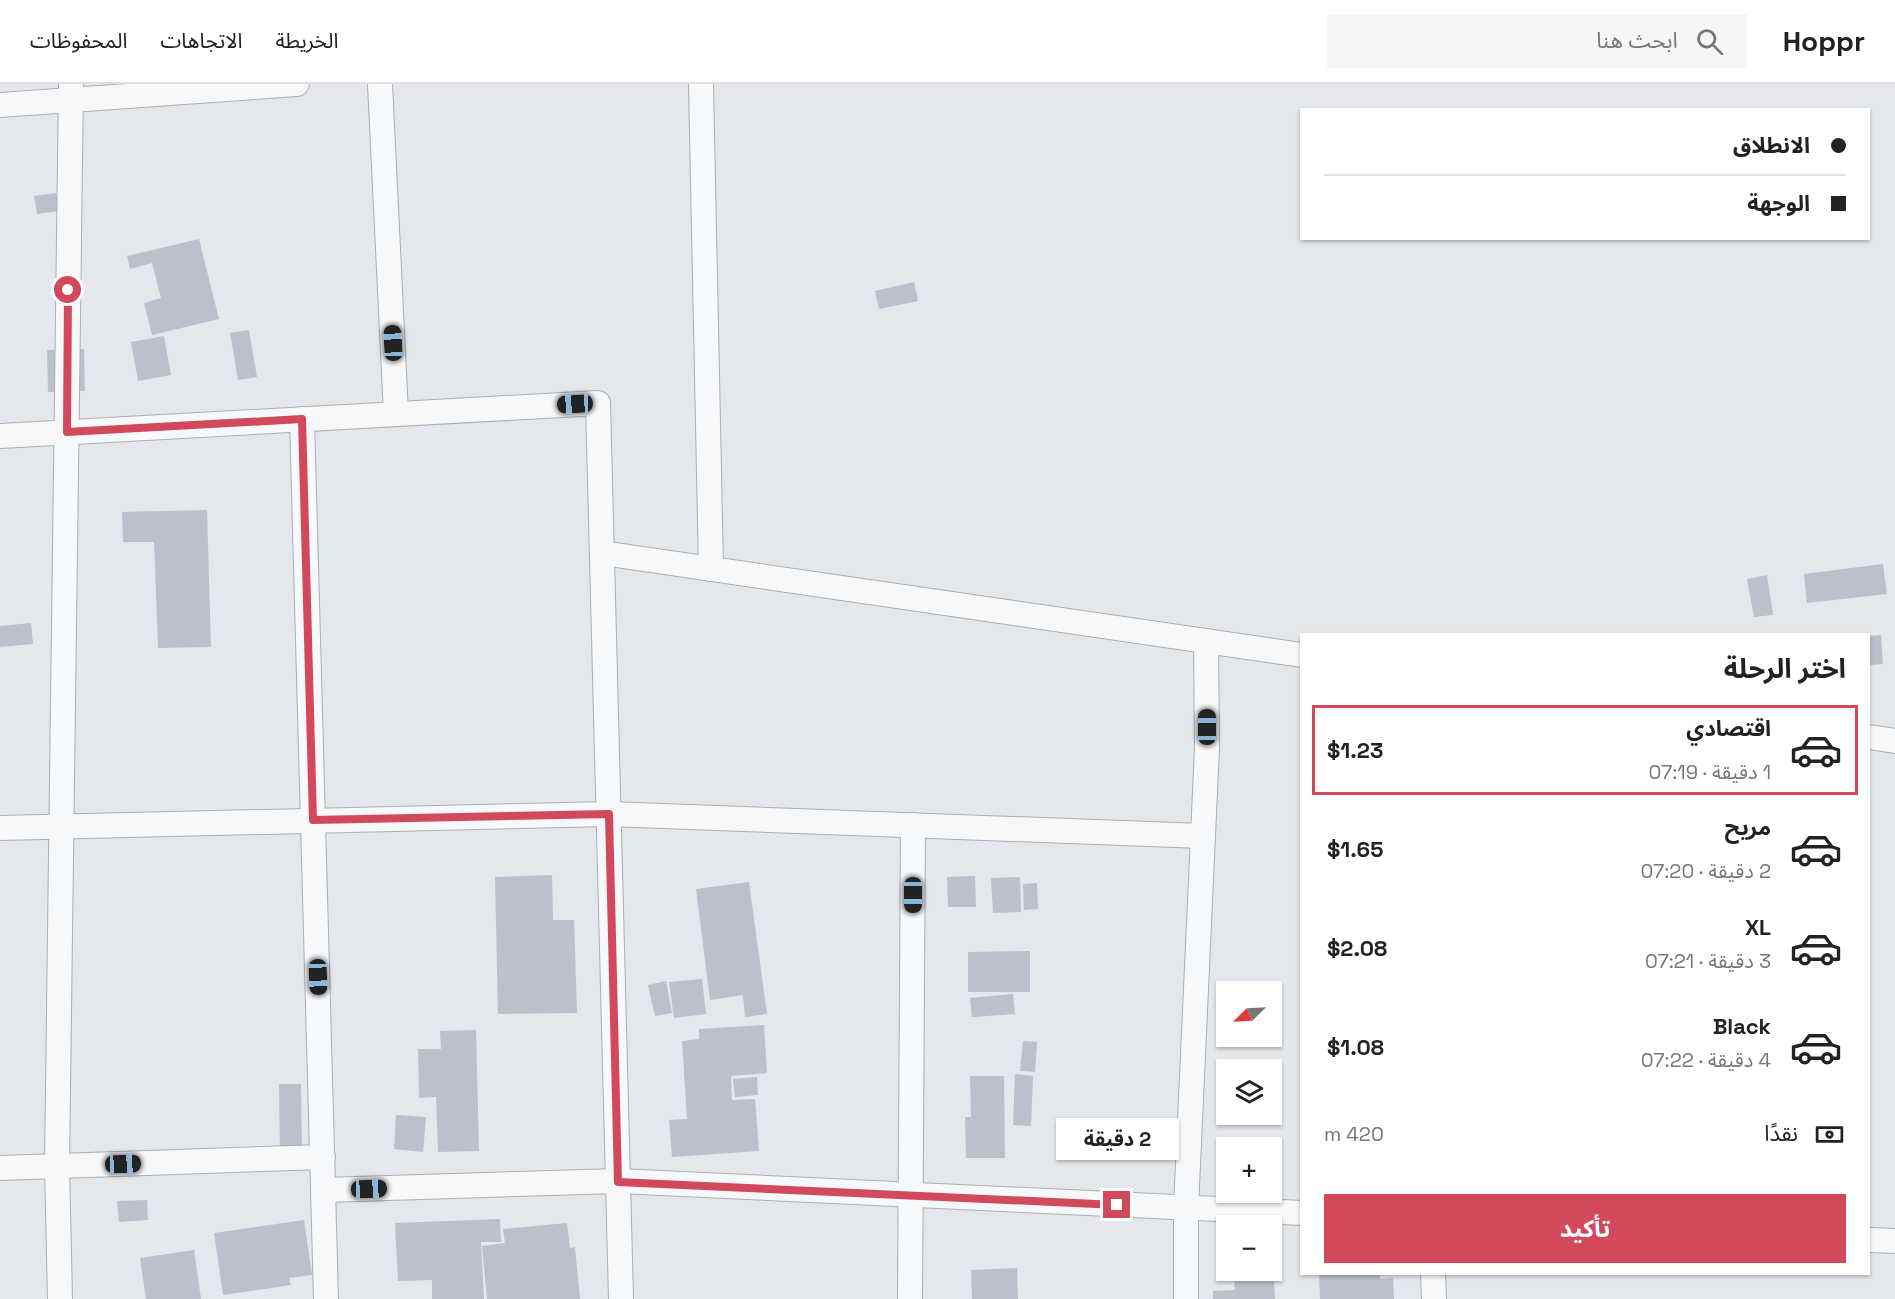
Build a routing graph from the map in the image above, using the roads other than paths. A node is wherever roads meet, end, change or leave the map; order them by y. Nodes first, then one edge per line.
1 (297, 84) edge
2 (380, 84) edge
3 (701, 84) edge
4 (71, 92) edge
5 (0, 105) edge
6 (396, 414) junction
7 (302, 419) junction
8 (67, 432) junction
9 (0, 436) edge
10 (602, 553) junction
11 (711, 569) junction
12 (1206, 641) junction
13 (1300, 655) edge
14 (1870, 737) edge
15 (1895, 741) edge
16 (609, 814) junction
17 (313, 820) junction
18 (914, 825) junction
19 (61, 826) junction
20 (0, 828) edge
21 (1203, 836) junction
22 (323, 1157) junction
23 (57, 1166) junction
24 (0, 1168) edge
25 (618, 1182) junction
26 (324, 1190) junction
27 (912, 1195) junction
28 (1186, 1208) junction
29 (1300, 1213) edge
30 (1870, 1240) edge
31 (1895, 1241) edge
32 (1433, 1275) edge
33 (60, 1299) edge
34 (326, 1299) edge
35 (621, 1299) edge
36 (910, 1299) edge
37 (1186, 1299) edge
38 (1434, 1299) edge

1 - 4 street
2 - 6 street
3 - 11 street
4 - 5 street
4 - 8 street
6 - 7 street
6 - 10 street
7 - 8 street
7 - 17 street
8 - 9 street
8 - 19 street
10 - 11 street
10 - 16 street
11 - 12 street
12 - 13 street
12 - 21 street
14 - 15 street
16 - 17 street
16 - 18 street
16 - 25 street
17 - 19 street
17 - 22 street
18 - 21 street
18 - 27 street
19 - 20 street
19 - 23 street
21 - 28 street
22 - 23 street
22 - 26 street
23 - 24 street
23 - 33 street
25 - 26 street
25 - 27 street
25 - 35 street
26 - 34 street
27 - 28 street
27 - 36 street
28 - 29 street
28 - 37 street
30 - 31 street
32 - 38 street

